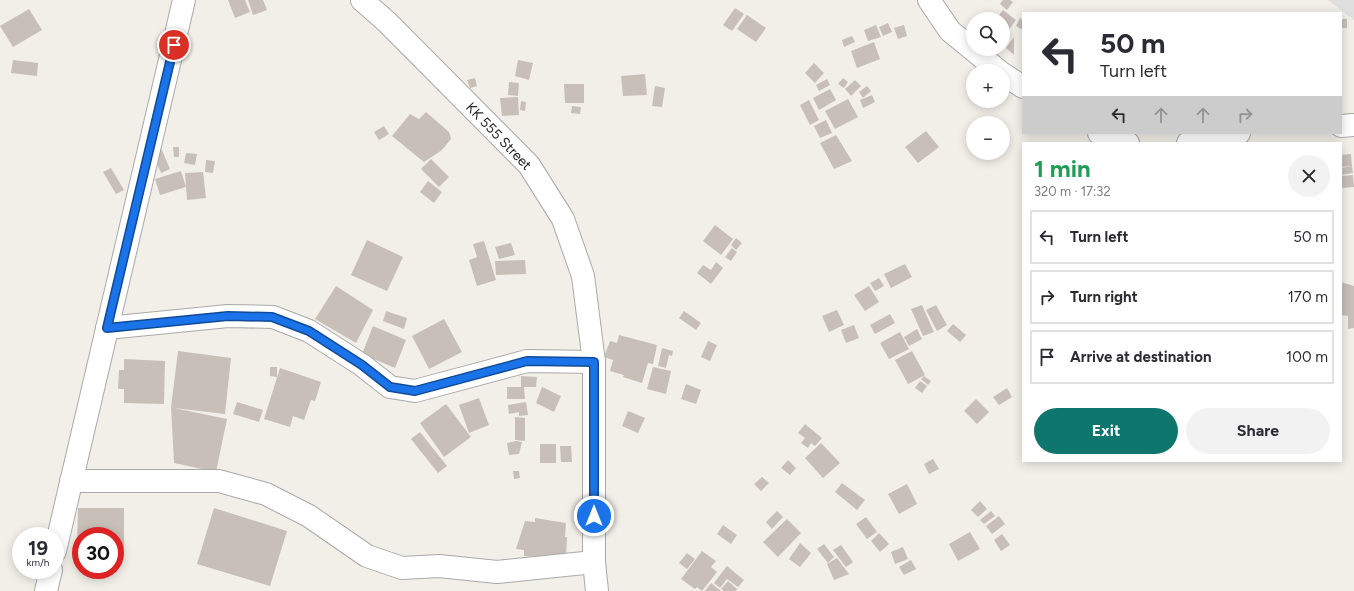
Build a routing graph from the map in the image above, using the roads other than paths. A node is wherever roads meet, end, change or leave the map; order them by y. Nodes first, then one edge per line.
1 (184, 0) edge
2 (362, 0) edge
3 (929, 0) edge
4 (990, 64) edge
5 (1010, 79) edge
6 (1022, 86) edge
7 (1354, 125) edge
8 (1342, 126) edge
9 (1101, 134) edge
10 (1234, 134) edge
11 (1125, 142) edge
12 (1193, 142) edge
13 (107, 328) junction
14 (594, 362) junction
15 (71, 481) junction
16 (60, 527) edge
17 (594, 562) junction
18 (49, 579) edge
19 (498, 582) edge
20 (46, 591) edge
21 (597, 591) edge

1 - 13 street
2 - 14 street, KK 555 Street
3 - 4 street
5 - 6 street
7 - 8 street
9 - 11 street
10 - 12 street
13 - 14 street
13 - 15 street
14 - 17 street, KK 555 Street
15 - 16 street
15 - 19 street
17 - 19 street
17 - 21 street, KK 555 Street
18 - 20 street

